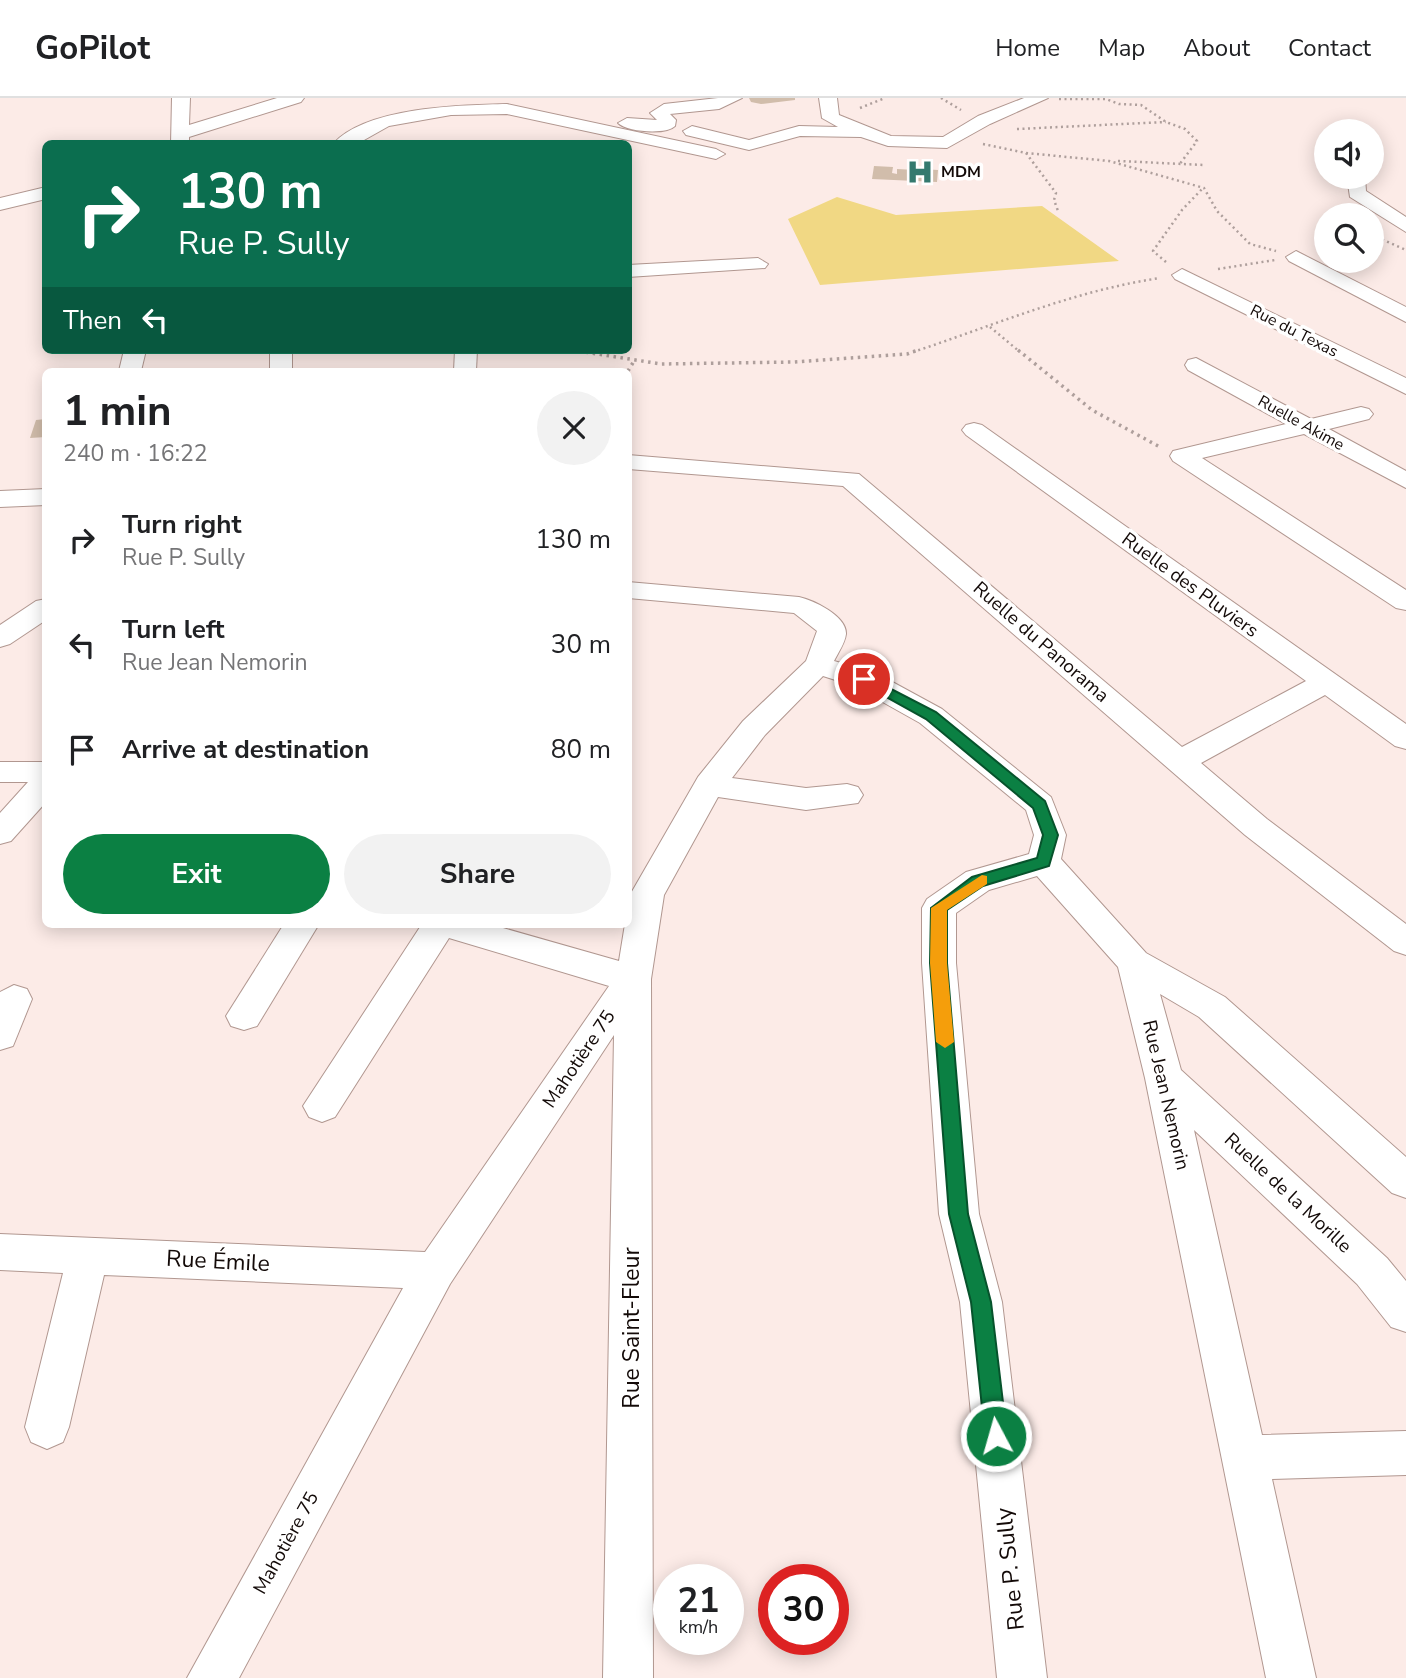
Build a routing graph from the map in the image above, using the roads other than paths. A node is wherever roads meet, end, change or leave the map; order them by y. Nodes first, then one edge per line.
1 (181, 98) edge
2 (295, 98) edge
3 (733, 98) edge
4 (828, 98) edge
5 (1038, 99) edge
6 (591, 109) dead end
7 (831, 118) junction
8 (666, 126) junction
9 (799, 131) junction
10 (872, 136) junction
11 (177, 140) edge
12 (349, 140) edge
13 (749, 145) junction
14 (716, 155) junction
15 (650, 159) dead end
16 (1357, 189) edge
17 (42, 194) edge
18 (0, 204) edge
19 (1406, 226) edge
20 (1296, 257) road end
21 (758, 264) dead end
22 (632, 271) edge
23 (1182, 275) road end
24 (1406, 316) edge
25 (1196, 365) dead end
26 (1406, 387) edge
27 (1361, 414) dead end
28 (1308, 427) junction
29 (974, 430) dead end
30 (632, 462) edge
31 (1406, 481) edge
32 (42, 497) edge
33 (0, 499) edge
34 (632, 590) edge
35 (1406, 602) edge
36 (42, 610) edge
37 (0, 638) edge
38 (818, 665) junction
39 (1325, 683) junction
40 (1406, 739) edge
41 (1179, 762) junction
42 (0, 772) edge
43 (42, 772) edge
44 (709, 785) junction
45 (42, 786) edge
46 (847, 795) dead end
47 (0, 832) edge
48 (1044, 862) junction
49 (299, 928) edge
50 (439, 928) edge
51 (456, 928) edge
52 (1406, 942) edge
53 (1134, 962) junction
54 (633, 979) junction
55 (14, 999) dead end
56 (244, 1016) dead end
57 (0, 1037) edge
58 (1164, 1078) junction
59 (321, 1106) dead end
60 (1406, 1181) edge
61 (0, 1252) edge
62 (88, 1255) junction
63 (435, 1271) junction
64 (1406, 1313) edge
65 (47, 1427) dead end
66 (1406, 1453) edge
67 (1244, 1458) junction
68 (212, 1678) edge
69 (628, 1678) edge
70 (1022, 1678) edge
71 (1291, 1678) edge

1 - 11 street
2 - 11 street
3 - 8 street
4 - 7 street
5 - 10 street
6 - 8 street
7 - 9 street
7 - 10 street
8 - 13 street
9 - 10 street
9 - 13 street
12 - 14 street
13 - 14 street
14 - 15 street
16 - 19 street
17 - 18 street
20 - 24 street
21 - 22 street
23 - 26 street, Rue du Texas
25 - 28 street, Ruelle Akime
27 - 28 street
28 - 31 street, Ruelle Akime
28 - 35 street
29 - 39 street, Ruelle des Pluviers
30 - 41 street, Ruelle du Panorama
32 - 33 street
34 - 38 street, Mahotière 75
36 - 37 street
38 - 44 street, Mahotière 75
38 - 48 street
39 - 40 street, Ruelle des Pluviers
39 - 41 street
41 - 52 street, Ruelle du Panorama
42 - 43 street
44 - 46 street
44 - 54 street, Mahotière 75
45 - 47 street
48 - 53 street, Rue Jean Nemorin
48 - 70 street, Rue P. Sully
49 - 56 street
50 - 59 street
51 - 54 street
53 - 58 street, Rue Jean Nemorin
53 - 60 street
54 - 63 street, Mahotière 75
54 - 69 street, Rue Saint-Fleur
55 - 57 street
58 - 64 street, Ruelle de la Morille
58 - 67 street, Rue Jean Nemorin
61 - 62 street, Rue Émile
62 - 63 street, Rue Émile
62 - 65 street
63 - 68 street, Mahotière 75
66 - 67 street
67 - 71 street, Rue Jean Nemorin

